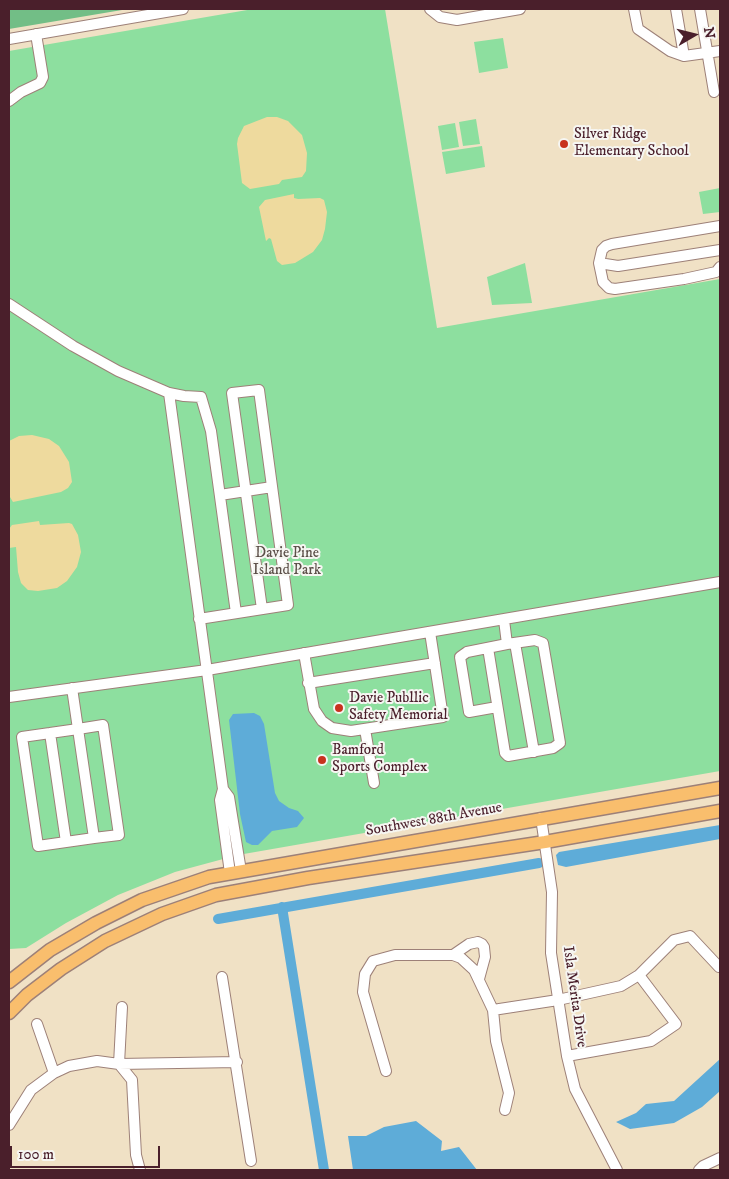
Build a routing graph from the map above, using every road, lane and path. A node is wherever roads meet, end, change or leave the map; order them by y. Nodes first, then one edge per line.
1 (183, 9) edge
2 (430, 9) edge
3 (520, 9) edge
4 (634, 9) edge
5 (676, 9) edge
6 (700, 9) edge
7 (36, 34) junction
8 (14, 35) edge
9 (720, 51) edge
10 (707, 52) junction
11 (684, 56) junction
12 (714, 92) dead end
13 (9, 101) edge
14 (720, 226) edge
15 (720, 250) edge
16 (600, 263) junction
17 (720, 266) edge
18 (9, 304) edge
19 (169, 393) junction
20 (272, 487) junction
21 (245, 491) junction
22 (220, 495) junction
23 (720, 582) edge
24 (262, 609) junction
25 (236, 613) junction
26 (199, 619) junction
27 (504, 620) junction
28 (430, 632) junction
29 (511, 644) junction
30 (488, 648) junction
31 (304, 653) junction
32 (435, 662) junction
33 (206, 670) junction
34 (308, 683) junction
35 (72, 688) junction
36 (9, 697) edge
37 (497, 707) junction
38 (78, 729) junction
39 (365, 729) junction
40 (50, 733) junction
41 (534, 752) junction
42 (374, 783) dead end
43 (720, 788) edge
44 (720, 811) edge
45 (541, 818) junction
46 (94, 838) junction
47 (66, 842) junction
48 (545, 842) junction
49 (236, 872) junction
50 (453, 955) junction
51 (720, 967) edge
52 (639, 976) junction
53 (222, 977) dead end
54 (480, 979) junction
55 (9, 982) edge
56 (558, 1000) junction
57 (122, 1007) dead end
58 (493, 1010) junction
59 (9, 1013) edge
60 (37, 1024) dead end
61 (567, 1056) junction
62 (237, 1062) junction
63 (119, 1064) junction
64 (386, 1071) dead end
65 (54, 1072) junction
66 (505, 1110) dead end
67 (9, 1125) edge
68 (720, 1158) edge
69 (251, 1161) dead end
70 (140, 1170) edge
71 (616, 1170) edge
72 (699, 1170) edge

1 - 7 street
2 - 3 street
4 - 11 street
5 - 11 street
6 - 10 street
7 - 8 street
7 - 13 street
9 - 10 street
10 - 11 street
10 - 12 street
14 - 16 street
15 - 16 street
16 - 17 street
18 - 19 street
19 - 22 street
19 - 26 street
20 - 21 street
20 - 21 street
20 - 24 street
21 - 22 street
21 - 24 street
22 - 25 street
23 - 27 street
24 - 25 street
25 - 26 street
26 - 33 street
27 - 28 street
27 - 29 street
28 - 31 street
28 - 32 street
29 - 30 street
29 - 41 street
29 - 41 street
30 - 37 street
30 - 37 street
31 - 33 street
31 - 34 street
32 - 34 street
32 - 39 street
33 - 35 street
33 - 49 street
34 - 39 street
35 - 36 street
35 - 38 street
37 - 41 street
38 - 40 street
38 - 46 street
38 - 46 street
39 - 42 street
40 - 47 street
40 - 47 street
43 - 45 main road, Southwest 88th Avenue
44 - 48 main road
45 - 48 street, Isla Merita Drive
45 - 49 main road, Southwest 88th Avenue
46 - 47 street
48 - 56 street, Isla Merita Drive
48 - 59 main road
49 - 55 main road, Southwest 88th Avenue
50 - 54 street
50 - 54 street
50 - 64 street
51 - 52 street
52 - 56 street
52 - 61 street
53 - 62 street
54 - 58 street
56 - 58 street
56 - 61 street, Isla Merita Drive
57 - 63 street
58 - 66 street
60 - 65 street
61 - 71 street, Isla Merita Drive
62 - 63 street
62 - 69 street
63 - 65 street
63 - 70 street
65 - 67 street
68 - 72 street

